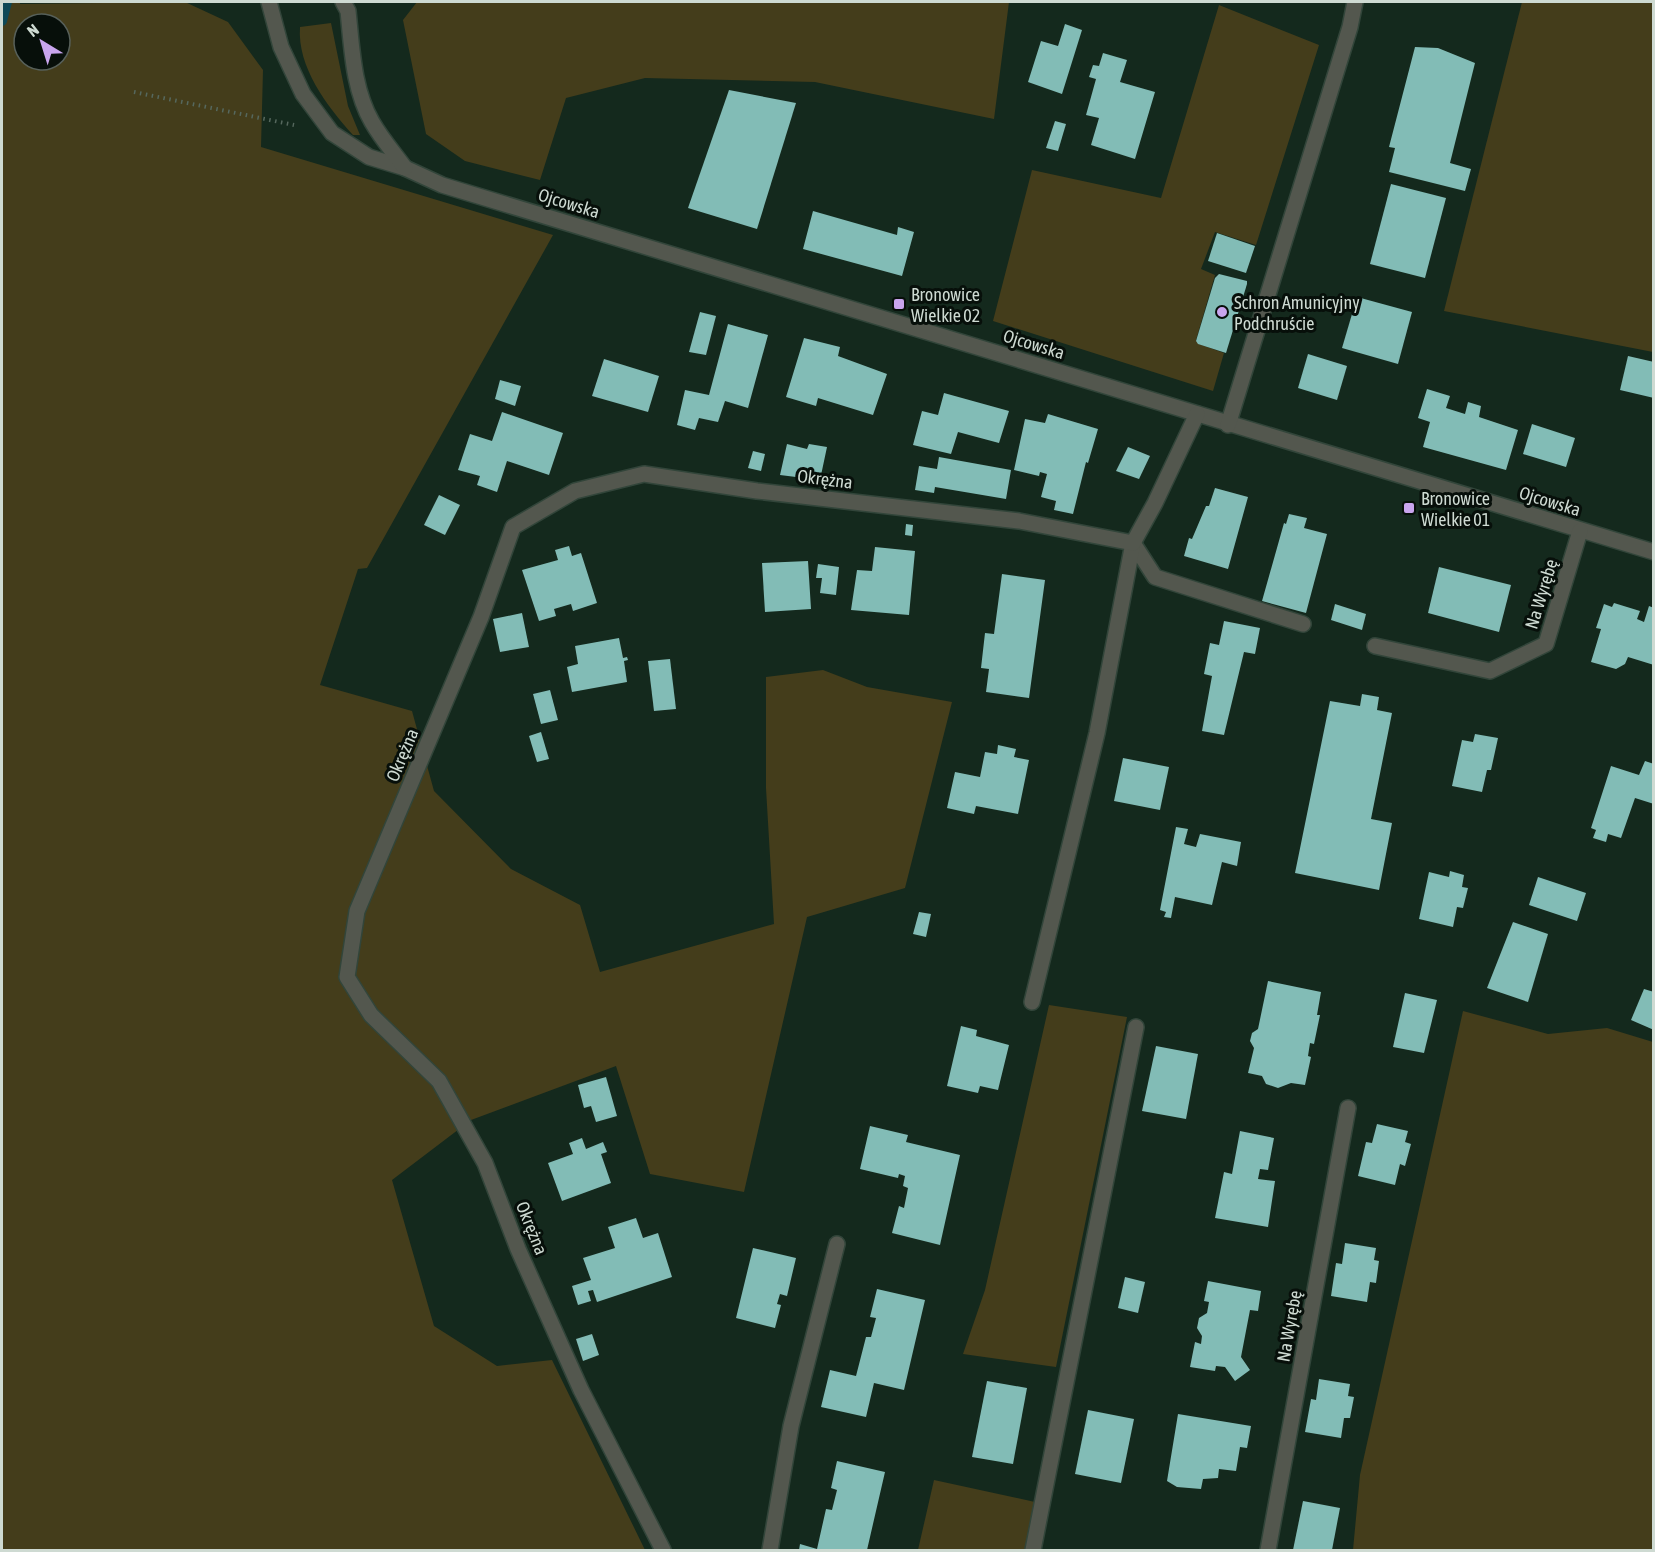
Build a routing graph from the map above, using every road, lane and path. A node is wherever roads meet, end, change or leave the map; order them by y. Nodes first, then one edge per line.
1 (269, 2) edge
2 (343, 2) edge
3 (1355, 2) edge
4 (134, 92) dead end
5 (333, 133) junction
6 (405, 168) junction
7 (1197, 414) junction
8 (1228, 425) junction
9 (1580, 531) junction
10 (1132, 543) junction
11 (1653, 552) edge
12 (1303, 624) dead end
13 (1375, 646) dead end
14 (1032, 1002) dead end
15 (1136, 1027) dead end
16 (1348, 1108) dead end
17 (837, 1244) dead end
18 (663, 1551) edge
19 (770, 1551) edge
20 (1033, 1551) edge
21 (1268, 1551) edge

1 - 5 street, Ojcowska
2 - 6 street, Ojcowska
3 - 8 street
4 - 5 path
5 - 6 street, Ojcowska
6 - 7 street, Ojcowska
7 - 8 street, Ojcowska
7 - 10 street
8 - 9 street, Ojcowska
9 - 11 street, Ojcowska
9 - 13 street, Na Wyrębę
10 - 12 street
10 - 14 street
10 - 18 street, Okrężna
15 - 20 street
16 - 21 street, Na Wyrębę
17 - 19 street

